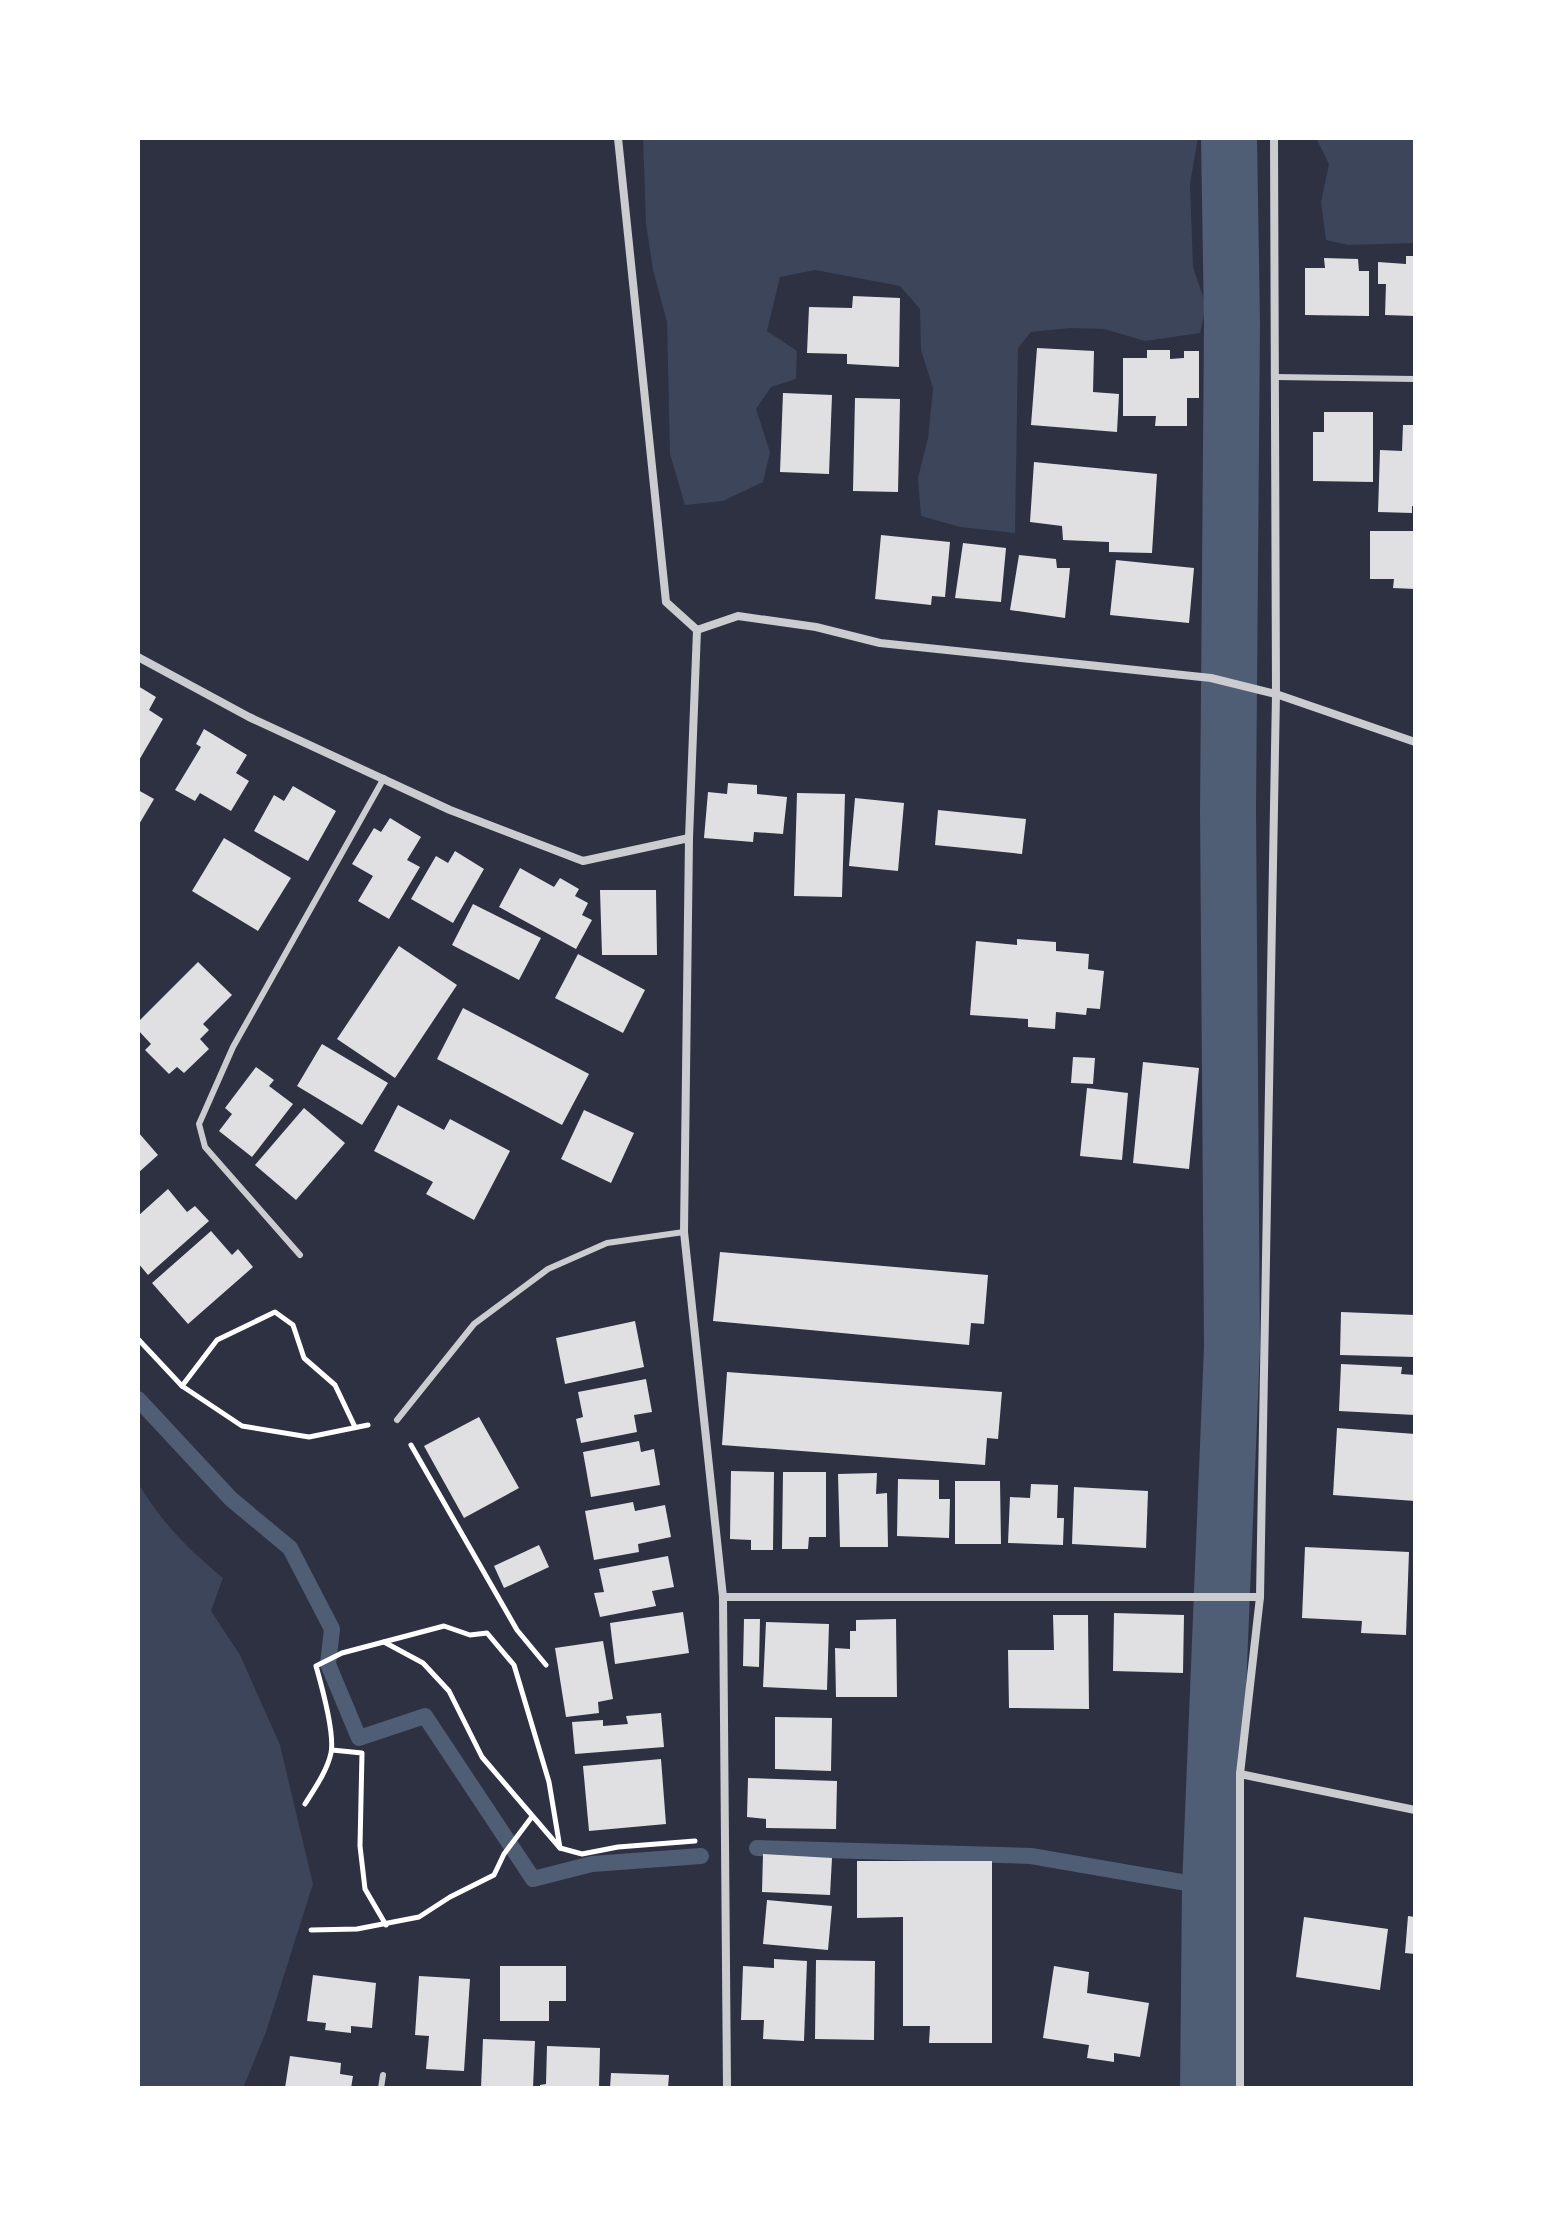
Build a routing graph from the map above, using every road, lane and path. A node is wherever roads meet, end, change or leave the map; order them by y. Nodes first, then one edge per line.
1 (618, 138) edge
2 (1274, 138) edge
3 (1275, 377) junction
4 (1415, 379) edge
5 (697, 630) junction
6 (138, 657) edge
7 (1276, 694) junction
8 (1415, 742) edge
9 (384, 778) junction
10 (689, 838) junction
11 (684, 1232) junction
12 (300, 1255) dead end
13 (138, 1339) edge
14 (182, 1386) junction
15 (397, 1420) junction
16 (355, 1427) junction
17 (723, 1597) junction
18 (1260, 1597) junction
19 (383, 1641) junction
20 (546, 1665) dead end
21 (332, 1750) junction
22 (1240, 1774) junction
23 (305, 1804) dead end
24 (1415, 1810) edge
25 (531, 1818) junction
26 (727, 1837) junction
27 (560, 1848) junction
28 (386, 1925) junction
29 (311, 1930) dead end
30 (383, 2075) dead end
31 (381, 2088) edge
32 (727, 2088) edge
33 (1240, 2088) edge

1 - 5 street
2 - 3 street
3 - 4 lane
3 - 7 street
5 - 7 street
5 - 10 street
6 - 9 street
7 - 8 street
7 - 18 street
9 - 10 street
9 - 12 lane
10 - 11 street
11 - 15 lane
11 - 17 street
13 - 14 path
14 - 16 path
14 - 16 path
15 - 16 path
15 - 20 path
17 - 18 street
17 - 26 street
18 - 22 street
19 - 21 path
19 - 25 path
19 - 27 path
21 - 23 path
21 - 28 path
22 - 24 street
22 - 33 street
25 - 27 path
25 - 28 path
26 - 27 path
26 - 32 street
28 - 29 path
30 - 31 lane

